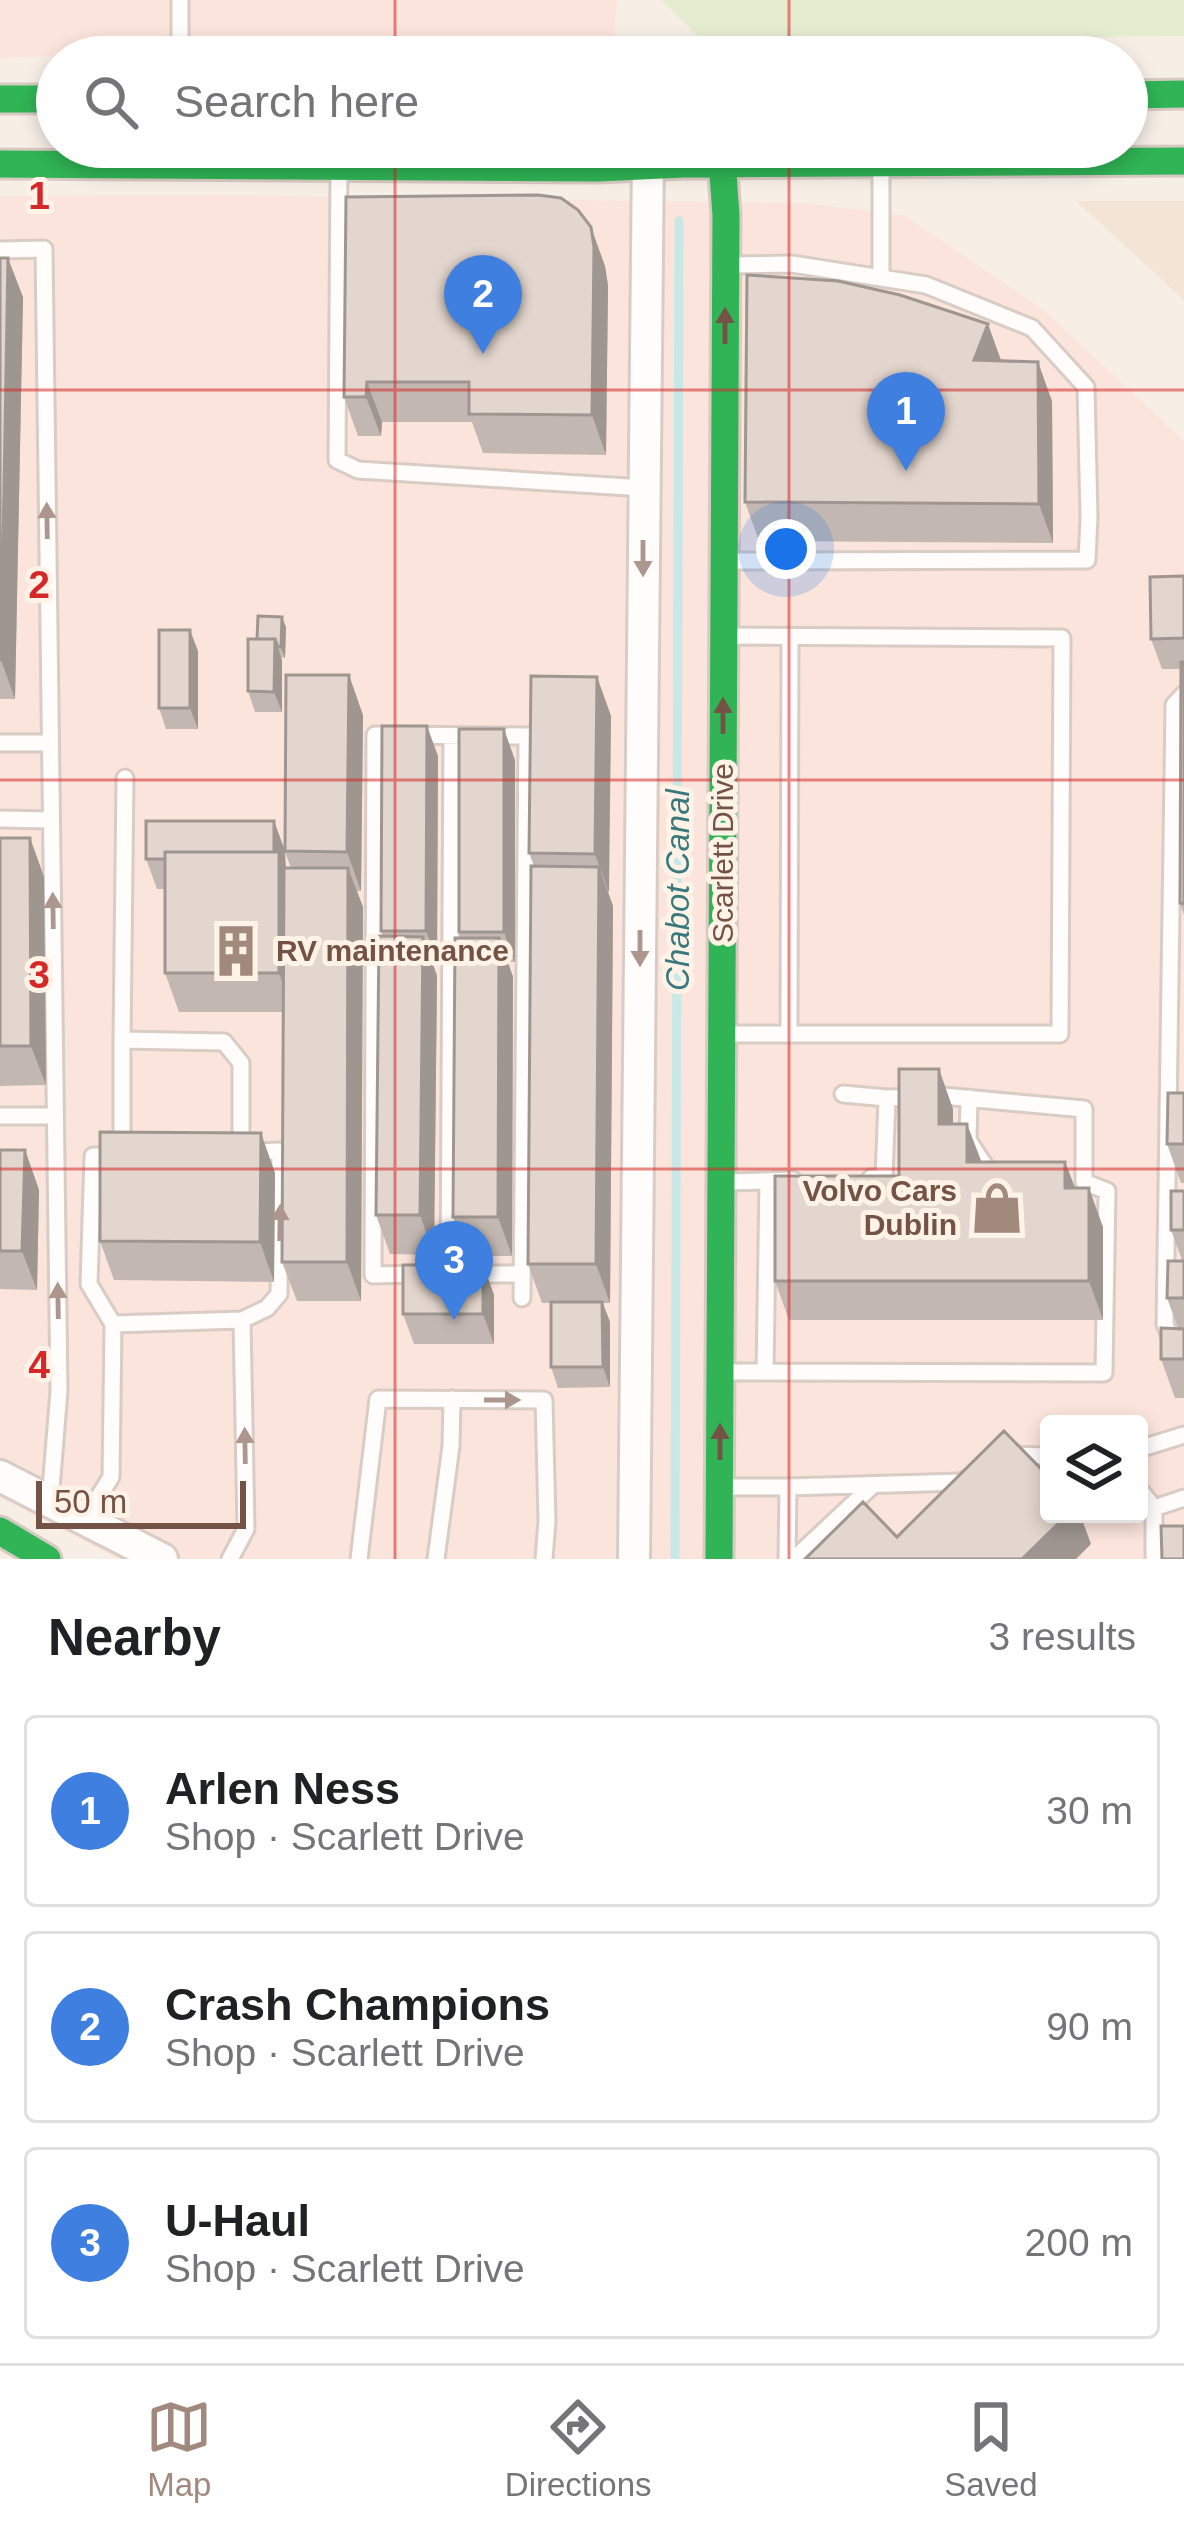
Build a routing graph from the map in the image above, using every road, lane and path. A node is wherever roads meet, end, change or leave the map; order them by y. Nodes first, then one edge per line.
1 (180, 0) edge
2 (180, 36) edge
3 (1184, 94) edge
4 (1148, 95) edge
5 (0, 99) edge
6 (36, 99) edge
7 (1148, 161) edge
8 (1184, 161) edge
9 (0, 164) edge
10 (36, 164) edge
11 (339, 168) edge
12 (647, 168) edge
13 (722, 168) edge
14 (881, 168) edge
15 (0, 250) edge
16 (725, 265) junction
17 (881, 278) junction
18 (644, 488) junction
19 (724, 561) junction
20 (723, 636) junction
21 (790, 637) junction
22 (1184, 694) edge
23 (452, 736) junction
24 (0, 743) edge
25 (50, 743) junction
26 (125, 778) dead end
27 (0, 819) edge
28 (51, 820) junction
29 (723, 1034) junction
30 (789, 1034) junction
31 (122, 1040) junction
32 (843, 1094) dead end
33 (886, 1098) junction
34 (969, 1098) junction
35 (1176, 1114) edge
36 (0, 1116) edge
37 (56, 1116) junction
38 (241, 1152) junction
39 (217, 1153) edge
40 (122, 1155) junction
41 (146, 1155) edge
42 (1015, 1176) edge
43 (1061, 1177) edge
44 (1084, 1177) junction
45 (861, 1178) edge
46 (814, 1180) edge
47 (768, 1181) junction
48 (721, 1182) junction
49 (449, 1274) junction
50 (522, 1274) junction
51 (522, 1298) dead end
52 (242, 1320) junction
53 (112, 1324) junction
54 (1184, 1348) edge
55 (720, 1372) junction
56 (765, 1372) junction
57 (452, 1399) junction
58 (1184, 1436) edge
59 (1148, 1446) edge
60 (1040, 1456) edge
61 (994, 1464) edge
62 (977, 1473) edge
63 (0, 1475) edge
64 (873, 1484) junction
65 (720, 1487) junction
66 (788, 1487) junction
67 (1184, 1498) edge
68 (1148, 1500) edge
69 (50, 1501) junction
70 (1154, 1508) junction
71 (85, 1519) junction
72 (0, 1532) edge
73 (47, 1559) edge
74 (162, 1559) edge
75 (230, 1559) edge
76 (359, 1559) edge
77 (436, 1559) edge
78 (544, 1559) edge
79 (634, 1559) edge
80 (719, 1559) edge
81 (790, 1559) edge
82 (1154, 1559) edge

1 - 2 lane
3 - 4 main road
5 - 6 main road
7 - 8 main road
9 - 10 main road
11 - 18 lane
12 - 18 street
13 - 16 main road, Scarlett Drive
14 - 17 lane
25 -> 15 lane
16 - 17 lane
19 -> 16 main road, Scarlett Drive
17 - 19 lane
18 -> 79 street
19 - 20 main road, Scarlett Drive
20 - 21 lane
29 -> 20 main road, Scarlett Drive
21 - 30 lane
21 - 30 lane
22 - 35 lane
23 - 49 lane
23 - 49 lane
23 - 50 lane
24 - 25 lane
25 - 28 lane
26 - 31 lane
27 - 28 lane
37 -> 28 lane
29 - 30 lane
29 - 48 main road, Scarlett Drive
31 - 38 lane
31 - 40 lane
32 - 33 lane
33 - 34 lane
33 - 45 lane
34 - 42 lane
34 - 44 lane
35 - 54 lane
36 - 37 lane
69 -> 37 lane
38 - 39 lane
52 -> 38 lane
40 - 41 lane
40 - 53 lane
43 - 44 lane
44 - 56 lane
46 - 47 lane
47 - 48 lane
47 - 56 lane
48 - 55 main road, Scarlett Drive
49 - 50 lane
50 - 51 lane
52 - 53 lane
75 -> 52 lane
53 - 71 lane
55 - 56 lane
65 -> 55 main road, Scarlett Drive
57 - 76 lane
57 - 77 lane
57 -> 78 lane
58 - 59 lane
60 - 61 lane
62 - 64 lane
63 - 69 street
64 - 66 lane
64 - 81 lane
65 - 66 lane
65 - 80 main road, Scarlett Drive
66 - 81 lane
67 - 70 lane
68 - 70 lane
69 - 71 street
70 - 82 lane
71 - 74 street
72 - 73 main road

